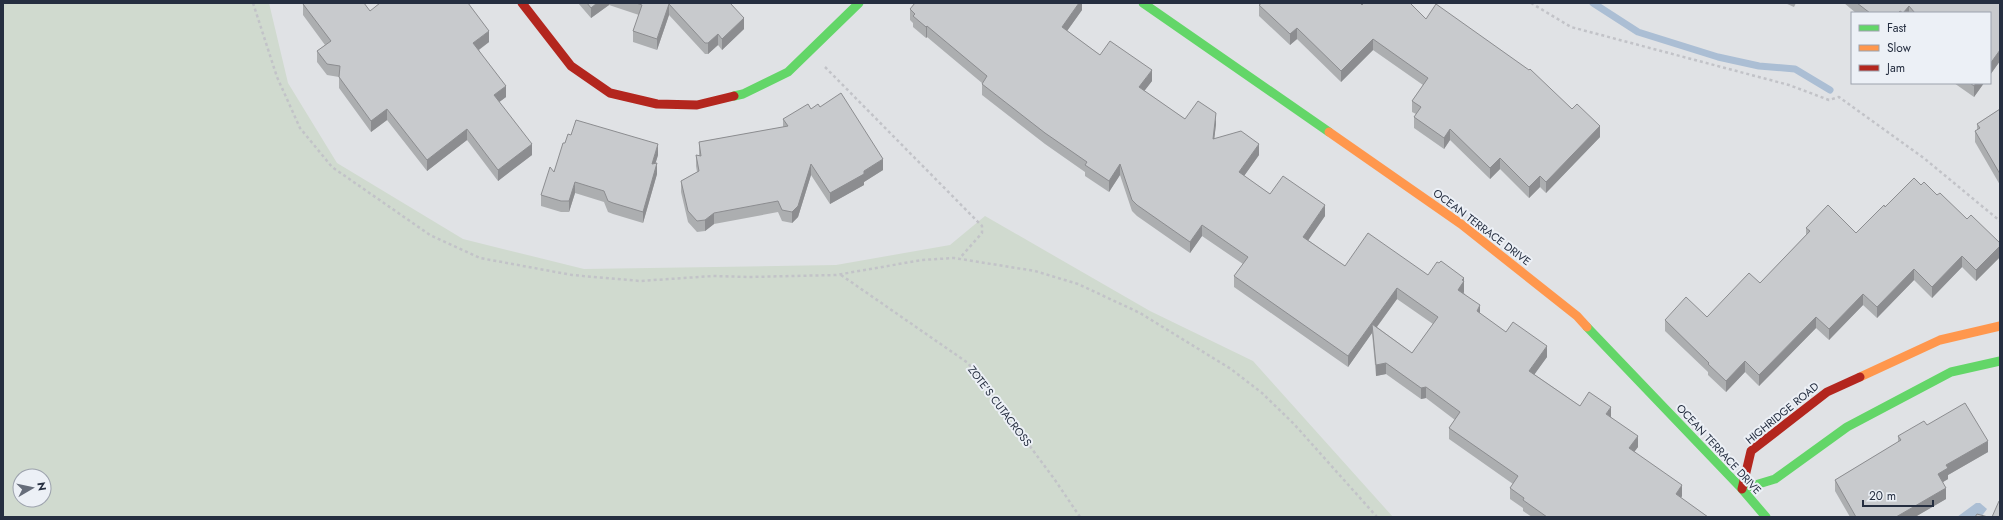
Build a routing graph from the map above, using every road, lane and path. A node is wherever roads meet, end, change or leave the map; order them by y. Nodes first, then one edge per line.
1 (254, 3) edge
2 (522, 3) edge
3 (859, 3) edge
4 (1144, 3) edge
5 (1531, 3) edge
6 (822, 64) dead end
7 (2000, 221) edge
8 (958, 259) junction
9 (841, 275) junction
10 (2000, 326) edge
11 (2000, 361) edge
12 (1742, 490) junction
13 (1080, 517) edge
14 (1377, 517) edge
15 (1766, 517) edge

1 - 9 path
2 - 3 street
4 - 12 street, OCEAN TERRACE DRIVE
5 - 7 path
6 - 8 path
8 - 9 path
8 - 14 path
9 - 13 path, ZOTE'S CUTACROSS
10 - 12 street, HIGHRIDGE ROAD
11 - 12 street
12 - 15 street, OCEAN TERRACE DRIVE

